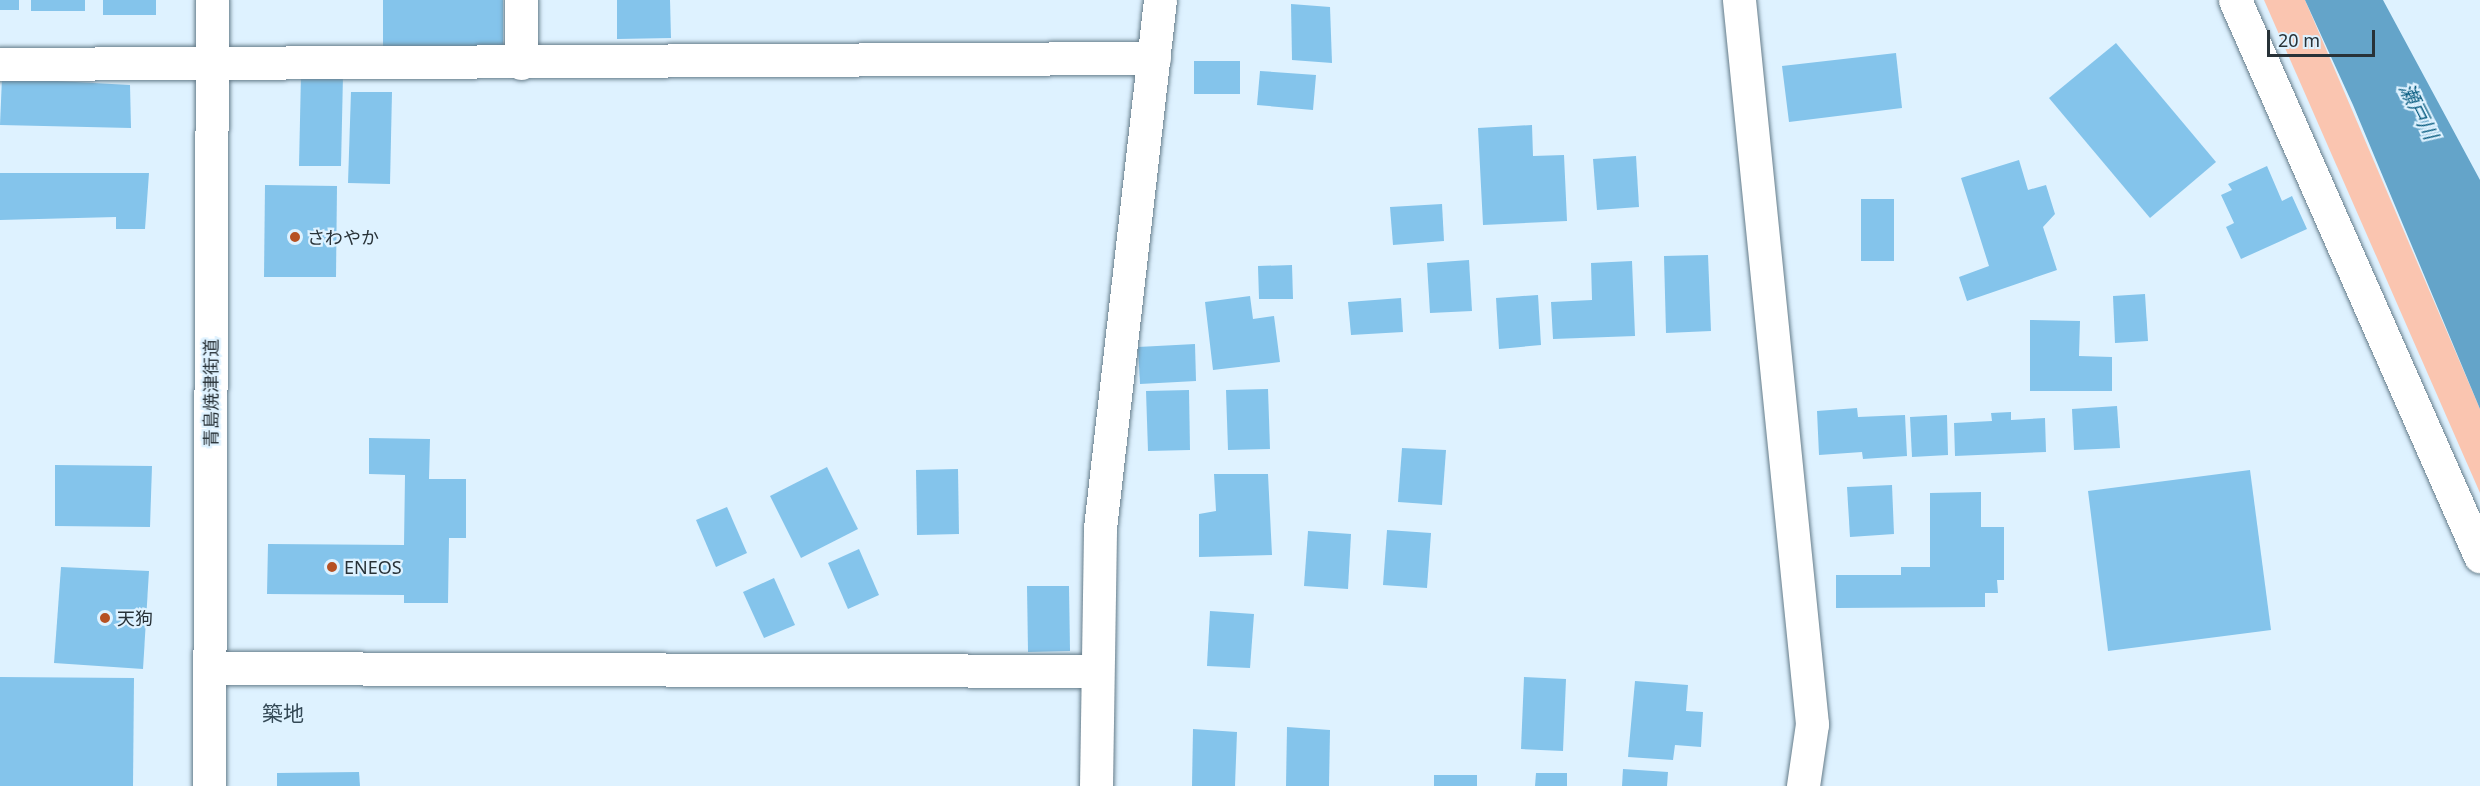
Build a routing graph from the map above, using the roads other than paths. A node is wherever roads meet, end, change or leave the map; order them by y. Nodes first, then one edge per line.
1 (212, 0) edge
2 (521, 0) edge
3 (1161, 0) edge
4 (1739, 0) edge
5 (2235, 0) edge
6 (1154, 58) junction
7 (521, 63) junction
8 (0, 64) edge
9 (213, 65) junction
10 (2480, 556) edge
11 (209, 668) junction
12 (1096, 671) junction
13 (209, 786) edge
14 (1096, 786) edge
15 (1803, 786) edge

1 - 9 street, 青島焼津街道
2 - 7 street
3 - 6 street
4 - 15 street
5 - 10 street
6 - 7 street
6 - 12 street
7 - 9 street
8 - 9 street
9 - 11 street, 青島焼津街道
11 - 12 street
11 - 13 street, 青島焼津街道
12 - 14 street

